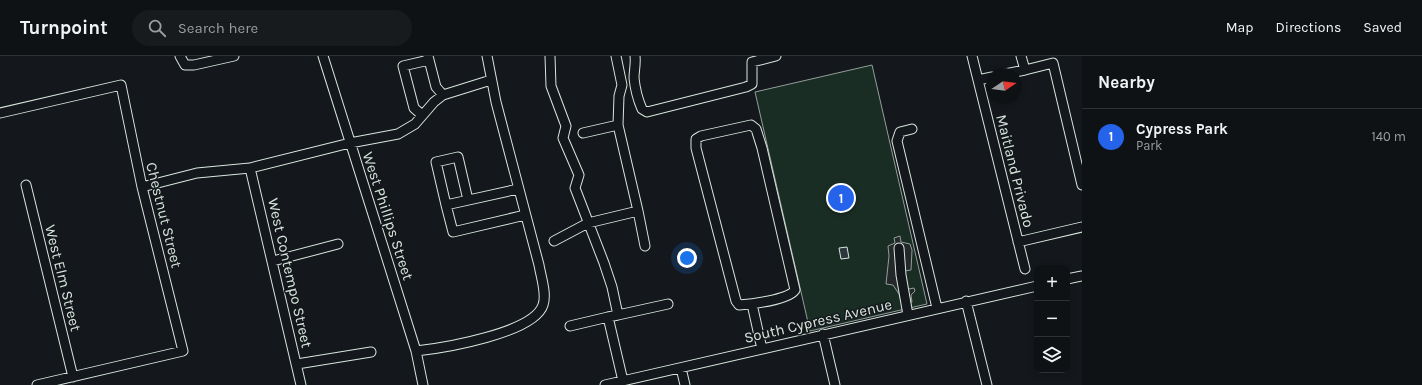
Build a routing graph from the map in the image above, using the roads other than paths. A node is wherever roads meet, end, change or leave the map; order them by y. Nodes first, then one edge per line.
1 (180, 56) edge
2 (234, 56) edge
3 (323, 56) edge
4 (487, 56) edge
5 (550, 56) edge
6 (616, 56) edge
7 (635, 56) edge
8 (776, 56) edge
9 (972, 56) edge
10 (1022, 56) edge
11 (428, 58) edge
12 (751, 59) edge
13 (1025, 70) junction
14 (1022, 71) edge
15 (986, 78) edge
16 (491, 80) junction
17 (978, 80) junction
18 (443, 96) junction
19 (0, 113) edge
20 (422, 116) junction
21 (618, 125) junction
22 (912, 129) dead end
23 (584, 133) dead end
24 (350, 142) junction
25 (250, 168) junction
26 (26, 185) dead end
27 (1082, 185) edge
28 (142, 186) junction
29 (518, 190) junction
30 (468, 200) junction
31 (446, 205) junction
32 (638, 211) junction
33 (525, 215) junction
34 (588, 223) junction
35 (1082, 227) edge
36 (554, 241) dead end
37 (1018, 242) junction
38 (338, 244) dead end
39 (645, 246) dead end
40 (900, 248) dead end
41 (273, 261) junction
42 (1025, 269) dead end
43 (1082, 276) edge
44 (1070, 279) edge
45 (1034, 287) edge
46 (966, 301) junction
47 (668, 304) dead end
48 (752, 304) junction
49 (937, 308) junction
50 (618, 315) junction
51 (908, 315) junction
52 (608, 317) junction
53 (570, 326) dead end
54 (823, 334) junction
55 (762, 349) junction
56 (416, 351) junction
57 (371, 352) dead end
58 (297, 364) junction
59 (681, 368) junction
60 (73, 377) junction
61 (623, 381) junction
62 (37, 385) edge
63 (301, 385) edge
64 (423, 385) edge
65 (605, 385) edge
66 (685, 385) edge
67 (835, 385) edge
68 (986, 385) edge

1 - 2 street
3 - 24 street, West Phillips Street
4 - 16 street
5 - 34 street
6 - 21 street
7 - 12 street
8 - 12 street
9 - 17 street, Maitland Privado
10 - 13 street
11 - 18 street
11 - 20 street
13 - 14 street
13 - 27 street
15 - 17 street
16 - 18 street
16 - 29 street
17 - 37 street, Maitland Privado
18 - 20 street
19 - 28 street, Chestnut Street
20 - 24 street
21 - 23 street
21 - 32 street
22 - 49 street
24 - 25 street
24 - 56 street, West Phillips Street
25 - 28 street
25 - 41 street, West Contempo Street
26 - 60 street, West Elm Street
28 - 60 street, Chestnut Street
29 - 30 street
29 - 33 street
30 - 31 street
30 - 31 street
31 - 33 street
32 - 34 street
32 - 39 street
33 - 56 street
34 - 36 street
34 - 50 street
35 - 37 street
37 - 42 street, Maitland Privado
38 - 41 street
40 - 51 street
41 - 58 street, West Contempo Street
43 - 44 street
45 - 46 street, South Cypress Avenue
46 - 49 street, South Cypress Avenue
46 - 68 street
47 - 50 street
48 - 48 street
48 - 55 street
49 - 51 street, South Cypress Avenue
50 - 52 street
51 - 54 street, South Cypress Avenue
52 - 53 street
52 - 61 street
54 - 55 street, South Cypress Avenue
54 - 67 street
55 - 59 street, South Cypress Avenue
56 - 64 street, West Phillips Street
57 - 58 street
58 - 63 street, West Contempo Street
59 - 61 street, South Cypress Avenue
59 - 66 street
60 - 62 street
61 - 65 street, South Cypress Avenue

